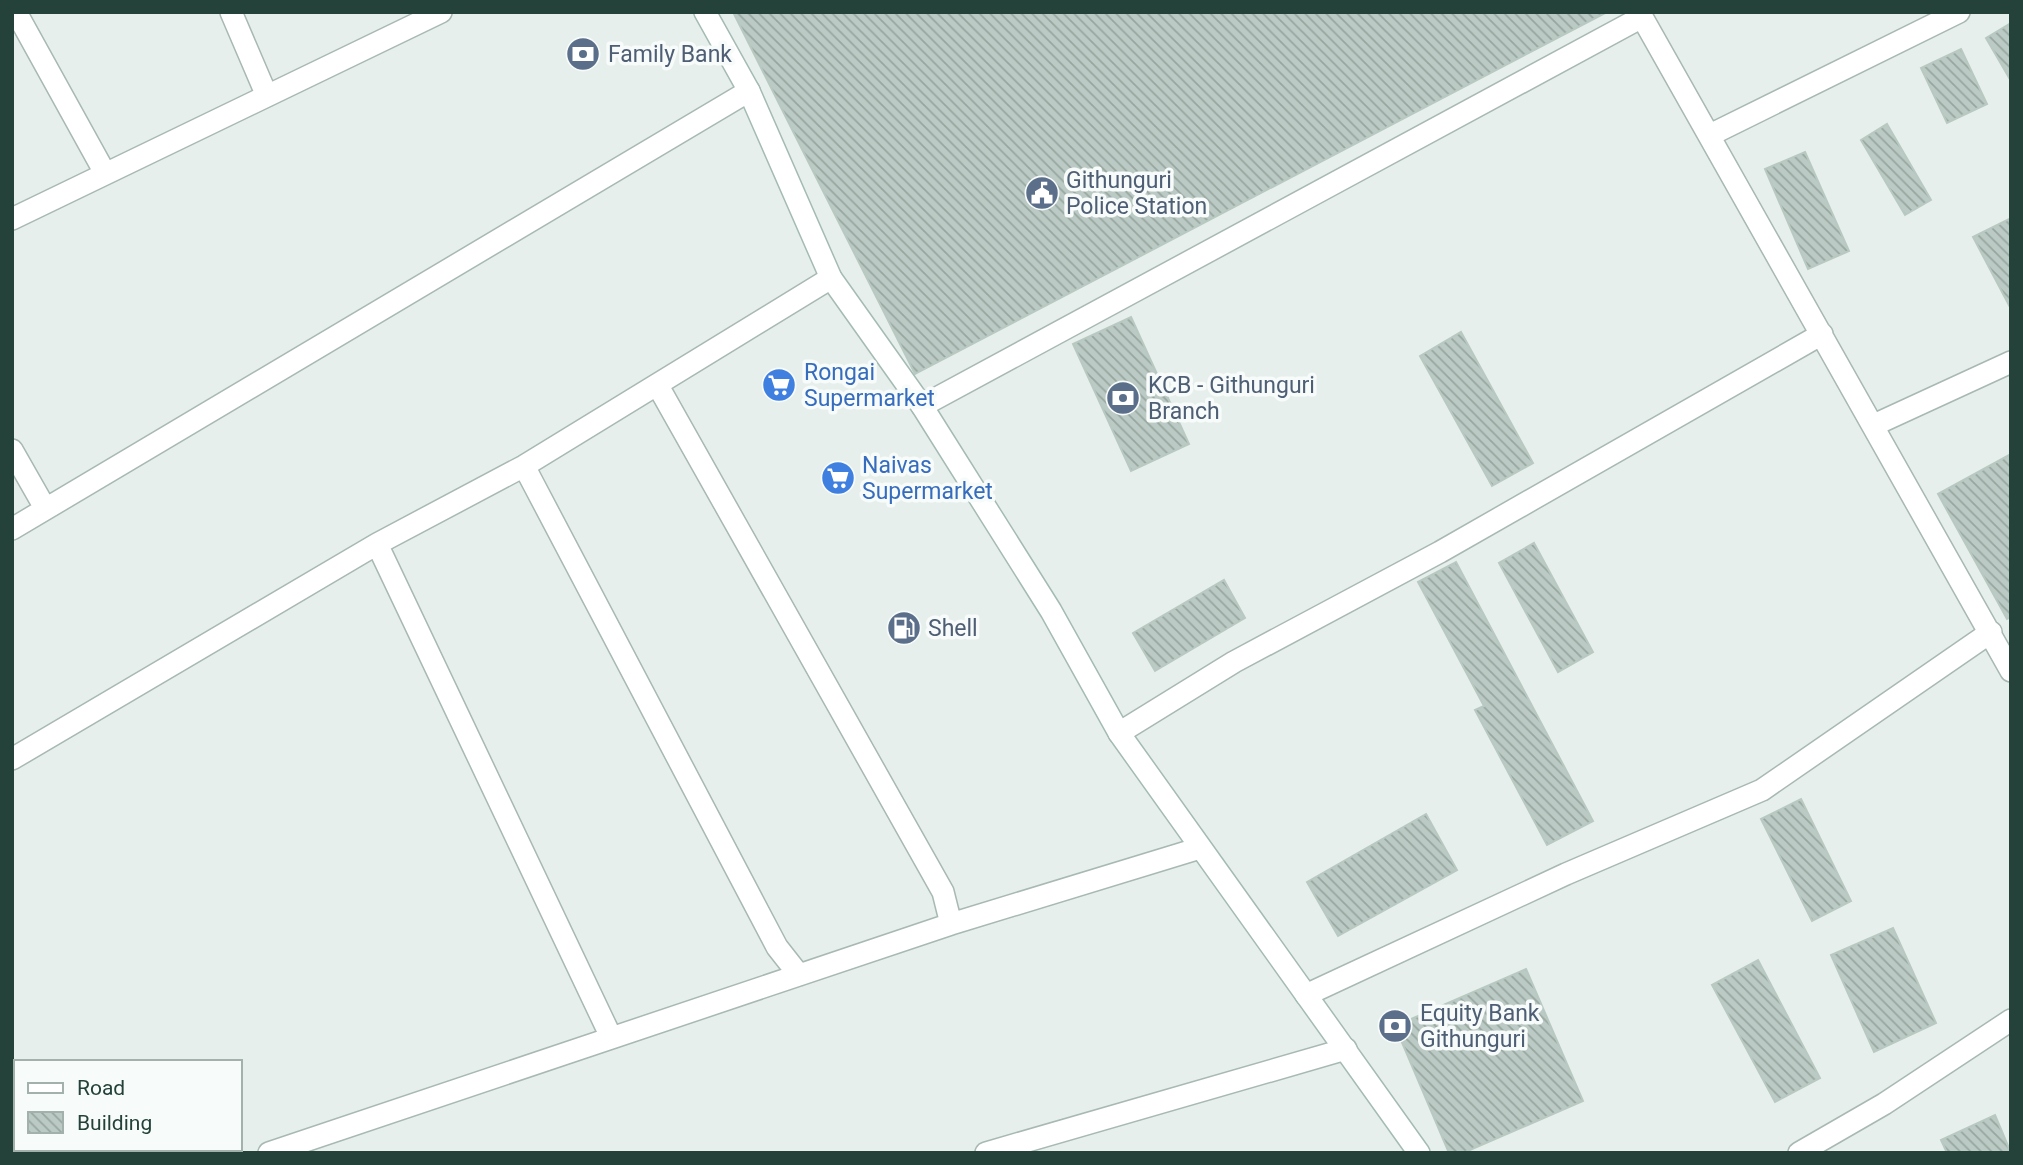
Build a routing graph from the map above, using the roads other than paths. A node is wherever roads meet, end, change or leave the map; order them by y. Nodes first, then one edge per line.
1 (16, 12) edge
2 (231, 12) edge
3 (441, 12) edge
4 (705, 12) edge
5 (1959, 12) edge
6 (1650, 14) edge
7 (749, 90) junction
8 (267, 96) junction
9 (1710, 135) junction
10 (105, 173) junction
11 (12, 219) edge
12 (831, 278) junction
13 (1822, 334) junction
14 (2011, 362) edge
15 (658, 386) junction
16 (922, 406) junction
17 (1874, 425) junction
18 (12, 450) edge
19 (524, 466) junction
20 (46, 508) junction
21 (12, 529) edge
22 (377, 544) junction
23 (1991, 632) junction
24 (2011, 671) edge
25 (1119, 733) junction
26 (12, 759) edge
27 (1200, 848) junction
28 (951, 924) junction
29 (799, 975) junction
30 (1306, 995) junction
31 (2011, 1020) edge
32 (611, 1037) junction
33 (1346, 1049) junction
34 (269, 1153) edge
35 (986, 1153) edge
36 (1419, 1153) edge
37 (1799, 1153) edge

1 - 10 street
2 - 8 street
3 - 8 street
4 - 7 street
5 - 9 street
6 - 9 street
6 - 16 street
7 - 12 street
7 - 20 street
8 - 10 street
9 - 13 street
10 - 11 street
12 - 15 street
12 - 16 street
13 - 17 street
13 - 25 street
14 - 17 street
15 - 19 street
15 - 28 street
16 - 25 street
17 - 23 street
18 - 20 street
19 - 22 street
19 - 29 street
20 - 21 street
22 - 26 street
22 - 32 street
23 - 24 street
23 - 30 street
25 - 27 street
27 - 28 street
27 - 30 street
28 - 29 street
29 - 32 street
30 - 33 street
31 - 37 street
32 - 34 street
33 - 35 street
33 - 36 street

